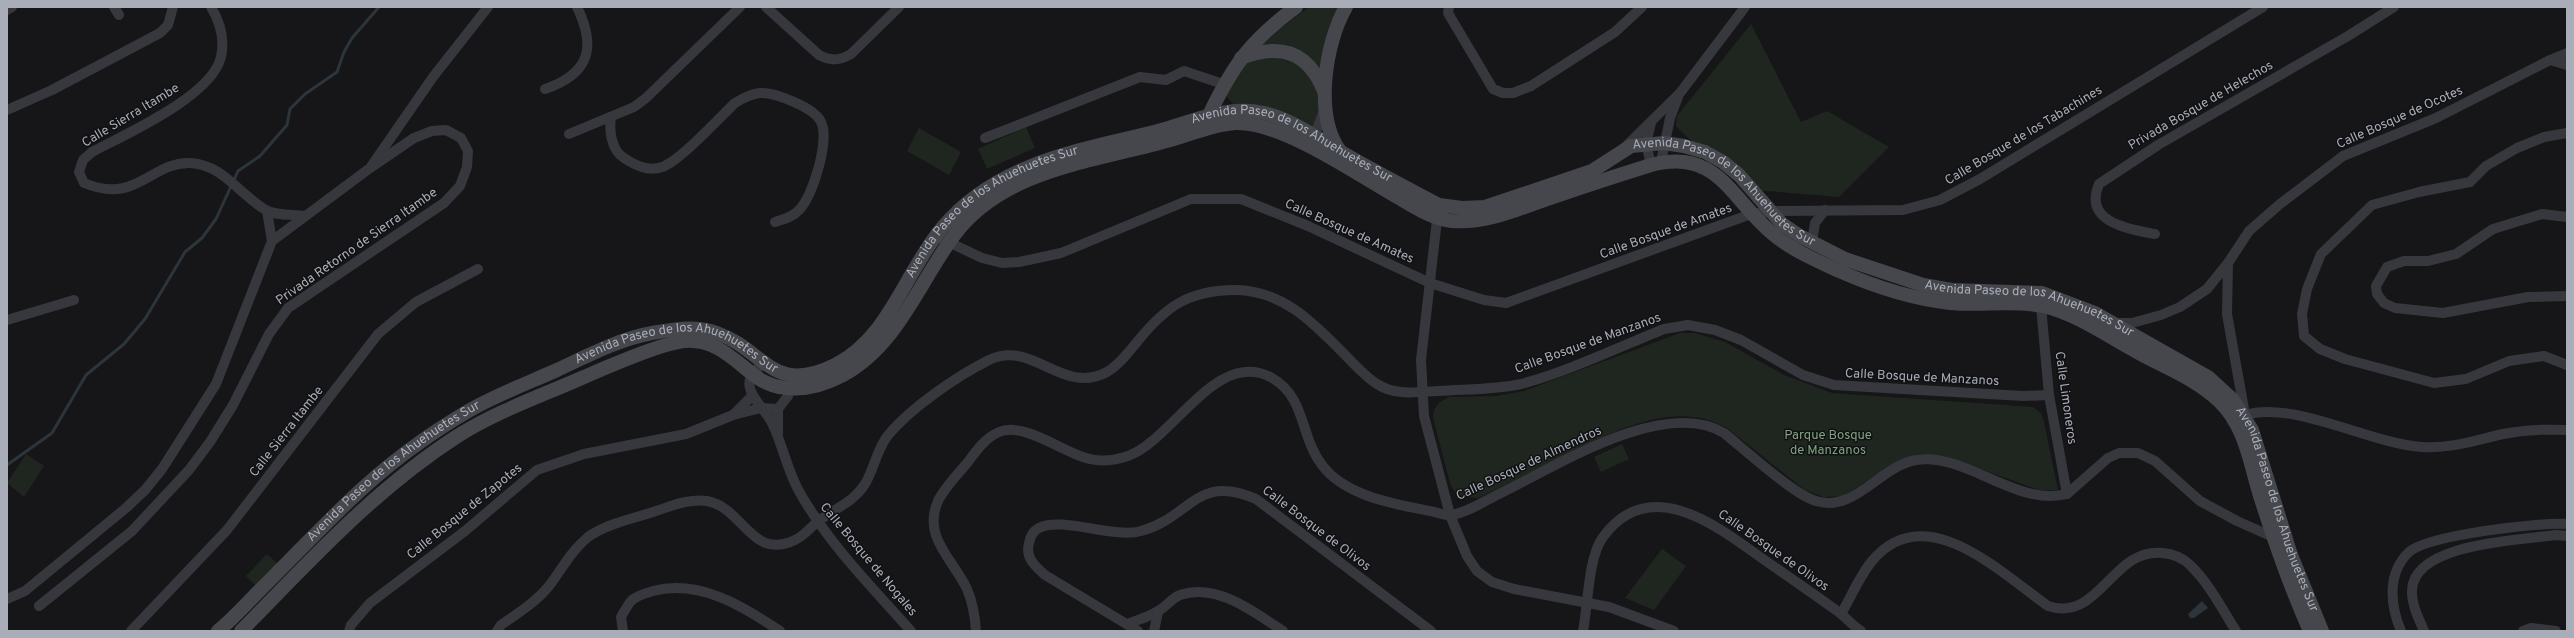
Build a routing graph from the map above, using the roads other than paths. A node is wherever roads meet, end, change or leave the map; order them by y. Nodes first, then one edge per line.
1 (12, 7) edge
2 (173, 7) edge
3 (211, 7) edge
4 (488, 7) edge
5 (577, 7) edge
6 (740, 7) edge
7 (766, 7) edge
8 (899, 7) edge
9 (1296, 7) edge
10 (1346, 7) edge
11 (1448, 7) edge
12 (1642, 7) edge
13 (1745, 7) edge
14 (2263, 7) edge
15 (2394, 7) edge
16 (7, 10) edge
17 (2567, 53) edge
18 (1239, 59) junction
19 (2550, 60) junction
20 (2567, 65) edge
21 (1223, 84) junction
22 (544, 89) dead end
23 (1325, 93) junction
24 (1680, 93) junction
25 (1325, 107) junction
26 (7, 110) edge
27 (1209, 115) junction
28 (611, 117) junction
29 (1656, 117) junction
30 (2567, 133) edge
31 (568, 134) dead end
32 (985, 138) dead end
33 (1312, 142) junction
34 (1646, 143) junction
35 (1664, 143) junction
36 (1624, 148) junction
37 (1342, 152) junction
38 (1656, 164) junction
39 (370, 168) junction
40 (1825, 210) junction
41 (267, 211) junction
42 (1768, 211) junction
43 (1438, 212) junction
44 (1752, 214) junction
45 (305, 216) junction
46 (2567, 217) edge
47 (775, 222) dead end
48 (2155, 234) dead end
49 (936, 236) junction
50 (272, 242) junction
51 (949, 242) junction
52 (1812, 242) junction
53 (2228, 263) junction
54 (478, 269) dead end
55 (1430, 283) junction
56 (2567, 296) edge
57 (74, 300) dead end
58 (2041, 306) junction
59 (7, 320) edge
60 (2113, 323) junction
61 (763, 364) junction
62 (2567, 365) edge
63 (789, 374) junction
64 (752, 375) junction
65 (2206, 383) junction
66 (790, 390) junction
67 (1422, 392) junction
68 (2049, 395) junction
69 (752, 396) junction
70 (761, 408) junction
71 (778, 409) junction
72 (2244, 414) junction
73 (733, 415) junction
74 (2567, 430) edge
75 (777, 439) junction
76 (2067, 494) junction
77 (1450, 515) junction
78 (817, 522) junction
79 (2567, 524) edge
80 (2567, 536) edge
81 (2273, 537) junction
82 (7, 599) edge
83 (1588, 604) junction
84 (39, 606) dead end
85 (1158, 612) junction
86 (1841, 614) junction
87 (1127, 624) junction
88 (131, 631) edge
89 (218, 631) edge
90 (241, 631) edge
91 (349, 631) edge
92 (497, 631) edge
93 (623, 631) edge
94 (780, 631) edge
95 (911, 631) edge
96 (976, 631) edge
97 (1138, 631) edge
98 (1154, 631) edge
99 (1284, 631) edge
100 (1431, 631) edge
101 (1583, 631) edge
102 (1674, 631) edge
103 (1861, 631) edge
104 (2236, 631) edge
105 (2310, 631) edge
106 (2322, 631) edge
107 (2401, 631) edge
108 (2424, 631) edge
109 (2523, 631) edge
110 (2556, 631) edge

1 - 16 street
2 - 26 street
3 - 41 street, Calle Sierra Itambe
4 - 39 street
5 - 22 street
6 - 28 street
7 - 8 street
9 - 18 street
10 - 23 street
11 - 12 street
13 - 24 street
14 - 40 street, Calle Bosque de los Tabachines
15 - 48 street, Privada Bosque de Helechos
17 - 19 street, Calle Bosque de Ocotes
18 - 21 street
18 - 23 street
19 - 20 street
19 - 53 street, Calle Bosque de Ocotes
21 - 27 street
21 - 32 street
23 - 25 street
24 - 29 street
24 - 35 street
25 - 33 street
25 - 37 street
27 - 33 street, Avenida Paseo de los Ahuehuetes Sur
27 - 49 street, Avenida Paseo de los Ahuehuetes Sur
28 - 31 street
28 - 47 street
29 - 34 street
29 - 36 street
30 - 62 street
33 - 37 street, Avenida Paseo de los Ahuehuetes Sur
33 - 43 street, Avenida Paseo de los Ahuehuetes Sur
33 - 51 street, Avenida Paseo de los Ahuehuetes Sur
34 - 35 street, Avenida Paseo de los Ahuehuetes Sur
34 - 36 street, Avenida Paseo de los Ahuehuetes Sur
34 - 38 street
35 - 38 street
35 - 42 street, Avenida Paseo de los Ahuehuetes Sur
36 - 43 street, Avenida Paseo de los Ahuehuetes Sur
37 - 43 street, Avenida Paseo de los Ahuehuetes Sur
38 - 43 street, Avenida Paseo de los Ahuehuetes Sur
38 - 44 street, Avenida Paseo de los Ahuehuetes Sur
39 - 45 street
39 - 84 street, Privada Retorno de Sierra Itambe
40 - 42 street, Calle Bosque de los Tabachines
40 - 52 street
41 - 45 street
41 - 50 street
42 - 44 street, Calle Bosque de los Tabachines
42 - 52 street, Avenida Paseo de los Ahuehuetes Sur
43 - 55 street
44 - 55 street, Calle Bosque de Amates
44 - 58 street, Avenida Paseo de los Ahuehuetes Sur
45 - 50 street
46 - 56 street
49 - 51 street, Calle Bosque de Amates
49 - 63 street, Avenida Paseo de los Ahuehuetes Sur
50 - 82 street
51 - 55 street, Calle Bosque de Amates
51 - 66 street, Avenida Paseo de los Ahuehuetes Sur
52 - 60 street, Avenida Paseo de los Ahuehuetes Sur
53 - 60 street, Calle Bosque de Ocotes
53 - 72 street
54 - 88 street, Calle Sierra Itambe
55 - 67 street
57 - 59 street
58 - 65 street, Avenida Paseo de los Ahuehuetes Sur
58 - 68 street, Calle Limoneros
60 - 65 street, Avenida Paseo de los Ahuehuetes Sur
61 - 63 street, Avenida Paseo de los Ahuehuetes Sur
61 - 64 street
61 - 89 street, Avenida Paseo de los Ahuehuetes Sur
63 - 66 street
64 - 66 street, Avenida Paseo de los Ahuehuetes Sur
64 - 69 street
64 - 90 street, Avenida Paseo de los Ahuehuetes Sur
65 - 72 street, Avenida Paseo de los Ahuehuetes Sur
65 - 81 street, Avenida Paseo de los Ahuehuetes Sur
66 - 71 street
67 - 68 street, Calle Bosque de Manzanos
67 - 77 street
67 - 78 street, Calle Bosque de Manzanos
68 - 76 street, Calle Limoneros
69 - 70 street, Calle Bosque de Nogales
69 - 73 street, Calle Bosque de Zapotes
70 - 71 street, Calle Bosque de Zapotes
70 - 73 street, Calle Bosque de Zapotes
70 - 75 street, Calle Bosque de Nogales
71 - 75 street, Calle Bosque de Nogales
72 - 74 street
72 - 106 street, Avenida Paseo de los Ahuehuetes Sur
73 - 91 street, Calle Bosque de Zapotes
75 - 78 street, Calle Bosque de Nogales
76 - 77 street, Calle Bosque de Almendros
76 - 81 street
77 - 83 street
77 - 96 street, Calle Bosque de Almendros
78 - 92 street, Calle Bosque de Manzanos
78 - 95 street, Calle Bosque de Nogales
79 - 107 street
80 - 108 street
81 - 105 street, Avenida Paseo de los Ahuehuetes Sur
83 - 86 street, Calle Bosque de Olivos
83 - 101 street, Calle Bosque de Olivos
83 - 102 street
85 - 87 street
85 - 98 street
85 - 99 street
86 - 103 street, Calle Bosque de Olivos
86 - 104 street
87 - 97 street, Calle Bosque de Olivos
87 - 100 street, Calle Bosque de Olivos
93 - 94 street
109 - 110 street

